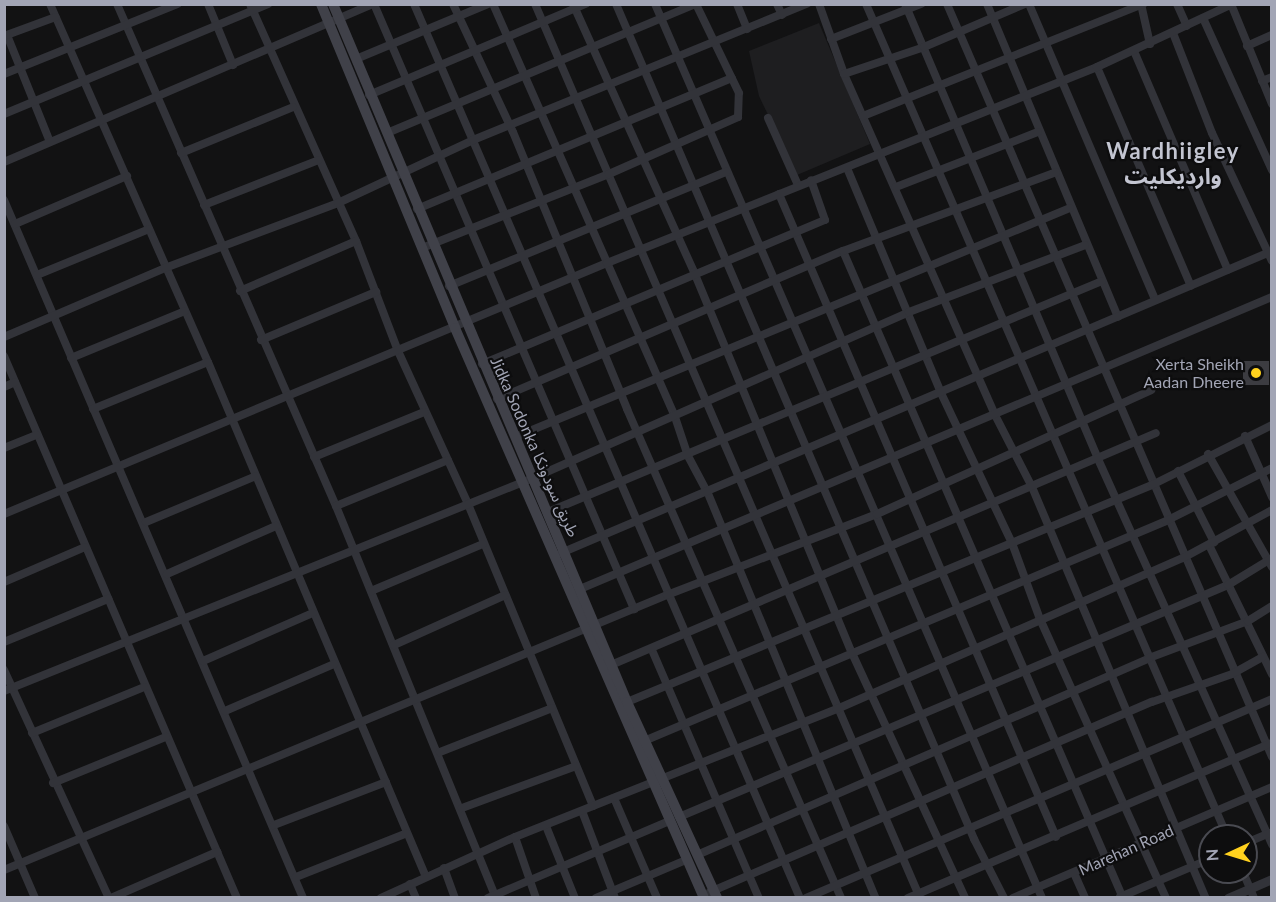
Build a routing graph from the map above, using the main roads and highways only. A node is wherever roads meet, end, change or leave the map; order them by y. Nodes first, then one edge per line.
1 (321, 4) edge
2 (333, 4) edge
3 (334, 22) junction
4 (397, 173) junction
5 (427, 246) junction
6 (460, 326) junction
7 (529, 480) junction
8 (561, 553) junction
9 (592, 628) junction
10 (657, 783) junction
11 (674, 819) junction
12 (707, 896) edge

1 - 3 main road, Jidka Sodonka طريق سودونكا
2 - 3 main road, Jidka Sodonka طريق سودونكا
3 - 4 main road, Jidka Sodonka طريق سودونكا
3 - 4 main road, Jidka Sodonka طريق سودونكا
4 - 5 main road, Jidka Sodonka طريق سودونكا
4 - 5 main road, Jidka Sodonka طريق سودونكا
5 - 6 main road, Jidka Sodonka طريق سودونكا
5 - 6 main road, Jidka Sodonka طريق سودونكا
6 - 7 main road, Jidka Sodonka طريق سودونكا
6 - 7 main road, Jidka Sodonka طريق سودونكا
7 - 8 main road, Jidka Sodonka طريق سودونكا
7 - 8 main road, Jidka Sodonka طريق سودونكا
8 - 9 main road, Jidka Sodonka طريق سودونكا
8 - 9 main road, Jidka Sodonka طريق سودونكا
9 - 10 main road, Jidka Sodonka طريق سودونكا
9 - 10 main road, Jidka Sodonka طريق سودونكا
10 - 11 main road, Jidka Sodonka طريق سودونكا
11 - 12 main road, Jidka Sodonka طريق سودونكا
11 - 12 main road, Jidka Sodonka طريق سودونكا

